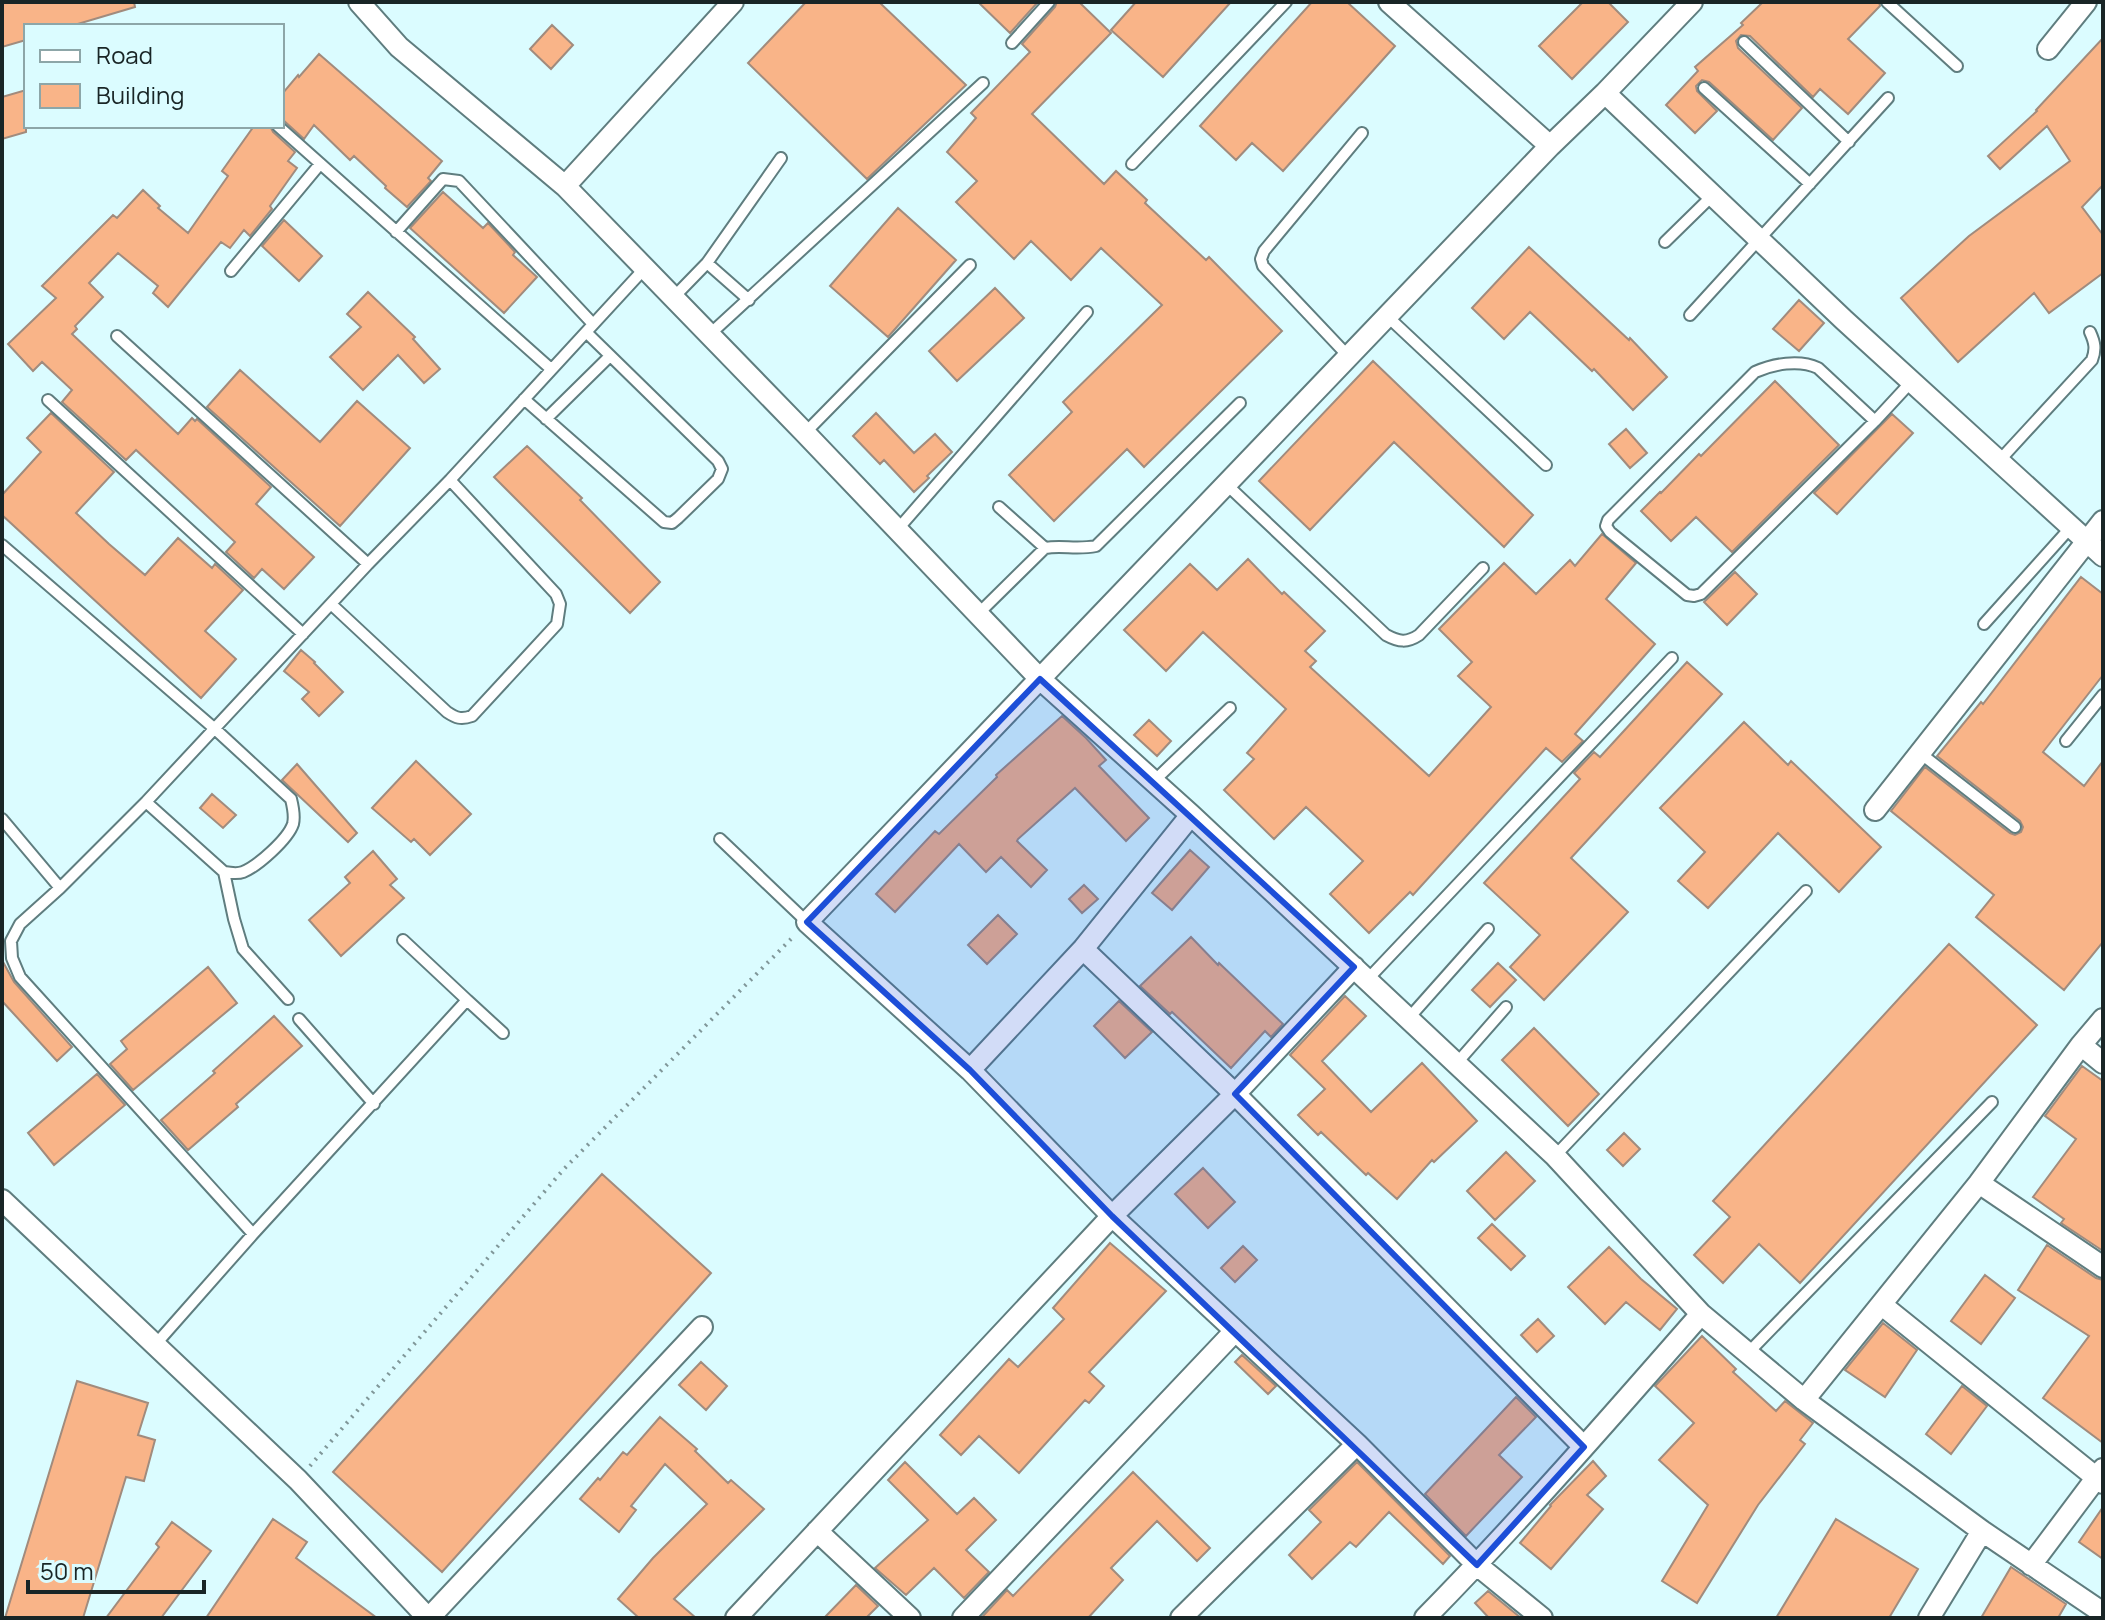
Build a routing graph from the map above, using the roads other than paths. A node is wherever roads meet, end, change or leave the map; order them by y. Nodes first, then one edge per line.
1 (359, 2) edge
2 (733, 2) edge
3 (1049, 2) edge
4 (1286, 2) edge
5 (1389, 2) edge
6 (1692, 2) edge
7 (1887, 2) edge
8 (2086, 2) edge
9 (1744, 42) dead end
10 (1012, 43) dead end
11 (2048, 49) dead end
12 (1957, 66) dead end
13 (983, 83) dead end
14 (1704, 88) dead end
15 (1605, 93) junction
16 (1888, 98) dead end
17 (280, 128) edge
18 (1362, 133) dead end
19 (1849, 142) junction
20 (1550, 146) junction
21 (781, 158) dead end
22 (320, 164) junction
23 (1132, 164) dead end
24 (1810, 184) junction
25 (565, 186) junction
26 (1713, 195) junction
27 (396, 232) junction
28 (1760, 240) junction
29 (1665, 242) dead end
30 (707, 263) junction
31 (970, 265) dead end
32 (645, 268) junction
33 (231, 271) dead end
34 (673, 298) junction
35 (749, 300) junction
36 (1087, 312) dead end
37 (1690, 315) dead end
38 (1387, 316) junction
39 (589, 328) junction
40 (2090, 332) dead end
41 (709, 335) junction
42 (117, 336) dead end
43 (610, 356) junction
44 (1349, 357) junction
45 (551, 369) junction
46 (1912, 381) junction
47 (524, 399) junction
48 (48, 400) dead end
49 (1240, 403) dead end
50 (546, 419) junction
51 (1875, 421) junction
52 (805, 433) junction
53 (1999, 461) junction
54 (1546, 465) dead end
55 (450, 480) junction
56 (1226, 484) junction
57 (999, 507) dead end
58 (2103, 521) edge
59 (2071, 527) junction
60 (898, 529) junction
61 (2087, 541) junction
62 (2, 545) edge
63 (1045, 548) junction
64 (2103, 556) edge
65 (368, 564) junction
66 (1483, 568) dead end
67 (331, 604) junction
68 (978, 614) junction
69 (1984, 624) dead end
70 (303, 634) junction
71 (1672, 658) dead end
72 (1040, 679) junction
73 (2103, 695) edge
74 (1230, 708) dead end
75 (215, 729) junction
76 (2066, 741) dead end
77 (1920, 753) junction
78 (1154, 781) junction
79 (146, 802) junction
80 (1875, 810) dead end
81 (1191, 815) junction
82 (2, 819) edge
83 (2015, 827) dead end
84 (720, 839) dead end
85 (224, 872) junction
86 (60, 888) junction
87 (1806, 891) dead end
88 (807, 922) junction
89 (1488, 929) dead end
90 (403, 940) dead end
91 (1083, 949) junction
92 (1360, 974) junction
93 (288, 999) dead end
94 (467, 1000) junction
95 (1506, 1007) dead end
96 (299, 1019) dead end
97 (1408, 1019) junction
98 (2103, 1019) edge
99 (503, 1033) dead end
100 (2081, 1045) junction
101 (2103, 1063) edge
102 (1456, 1064) junction
103 (970, 1070) junction
104 (1235, 1094) junction
105 (1992, 1102) dead end
106 (374, 1104) junction
107 (1555, 1156) junction
108 (1979, 1183) junction
109 (2, 1200) edge
110 (1112, 1216) junction
111 (253, 1234) junction
112 (2103, 1267) edge
113 (1882, 1305) junction
114 (1701, 1314) junction
115 (702, 1327) dead end
116 (1235, 1331) junction
117 (155, 1345) junction
118 (1748, 1353) junction
119 (1804, 1400) junction
120 (1357, 1444) junction
121 (1584, 1447) junction
122 (2101, 1477) edge
123 (817, 1531) junction
124 (1982, 1531) junction
125 (1477, 1565) junction
126 (2031, 1565) junction
127 (2103, 1613) edge
128 (429, 1618) edge
129 (736, 1618) edge
130 (910, 1618) edge
131 (963, 1618) edge
132 (1181, 1618) edge
133 (1425, 1618) edge
134 (1542, 1618) edge
135 (1929, 1618) edge

1 - 25 street
2 - 25 street
3 - 10 lane
4 - 23 lane
5 - 20 street
6 - 15 street
7 - 12 lane
8 - 11 street
9 - 19 lane
13 - 35 lane
14 - 24 lane
15 - 20 street
15 - 26 street
16 - 19 lane
17 - 22 lane
18 - 44 lane
19 - 24 lane
20 - 38 street
21 - 30 lane
22 - 27 lane
22 - 33 lane
24 - 28 lane
25 - 32 street
26 - 28 street
26 - 29 lane
27 - 39 lane
27 - 45 lane
28 - 37 lane
28 - 46 street
30 - 34 lane
30 - 35 lane
31 - 52 lane
32 - 34 street
32 - 39 lane
34 - 41 street
35 - 41 lane
36 - 60 lane
38 - 44 street
38 - 54 lane
39 - 43 lane
39 - 45 lane
40 - 53 lane
41 - 52 street
42 - 65 lane
43 - 50 lane
43 - 50 lane
44 - 56 street
45 - 47 lane
46 - 51 lane
46 - 53 street
47 - 50 lane
47 - 55 lane
48 - 70 lane
49 - 63 lane
51 - 51 lane
52 - 60 street
53 - 59 street
55 - 65 lane
55 - 67 lane
56 - 66 lane
56 - 72 street
57 - 63 lane
58 - 61 street
59 - 61 street
59 - 69 lane
60 - 68 street
61 - 64 street
61 - 77 street
62 - 75 lane
63 - 68 lane
65 - 67 lane
67 - 70 lane
68 - 72 street
70 - 75 lane
71 - 92 lane
72 - 78 street
72 - 88 street
73 - 76 lane
74 - 78 lane
75 - 79 lane
75 - 85 lane
77 - 80 street
77 - 83 lane
78 - 81 street
79 - 85 lane
79 - 86 lane
81 - 91 street
81 - 92 street
82 - 86 lane
84 - 88 lane
85 - 93 lane
86 - 111 lane
87 - 107 lane
88 - 103 street
89 - 97 lane
90 - 94 lane
91 - 103 street
91 - 104 street
92 - 97 street
92 - 104 street
94 - 99 lane
94 - 106 lane
95 - 102 lane
96 - 106 lane
97 - 102 street
98 - 100 street
100 - 101 street
100 - 108 street
102 - 107 street
103 - 110 street
104 - 110 street
104 - 121 street
105 - 118 lane
106 - 111 lane
107 - 114 street
108 - 112 street
108 - 113 street
109 - 117 street
110 - 116 street
110 - 123 street
111 - 117 lane
113 - 119 street
113 - 122 street
114 - 118 street
114 - 121 street
115 - 128 street
116 - 120 street
116 - 131 street
117 - 128 street
118 - 119 street
119 - 124 street
120 - 125 street
120 - 132 street
121 - 125 street
122 - 126 street
123 - 129 street
123 - 130 street
124 - 126 street
124 - 135 street
125 - 133 street
125 - 134 street
126 - 127 street

